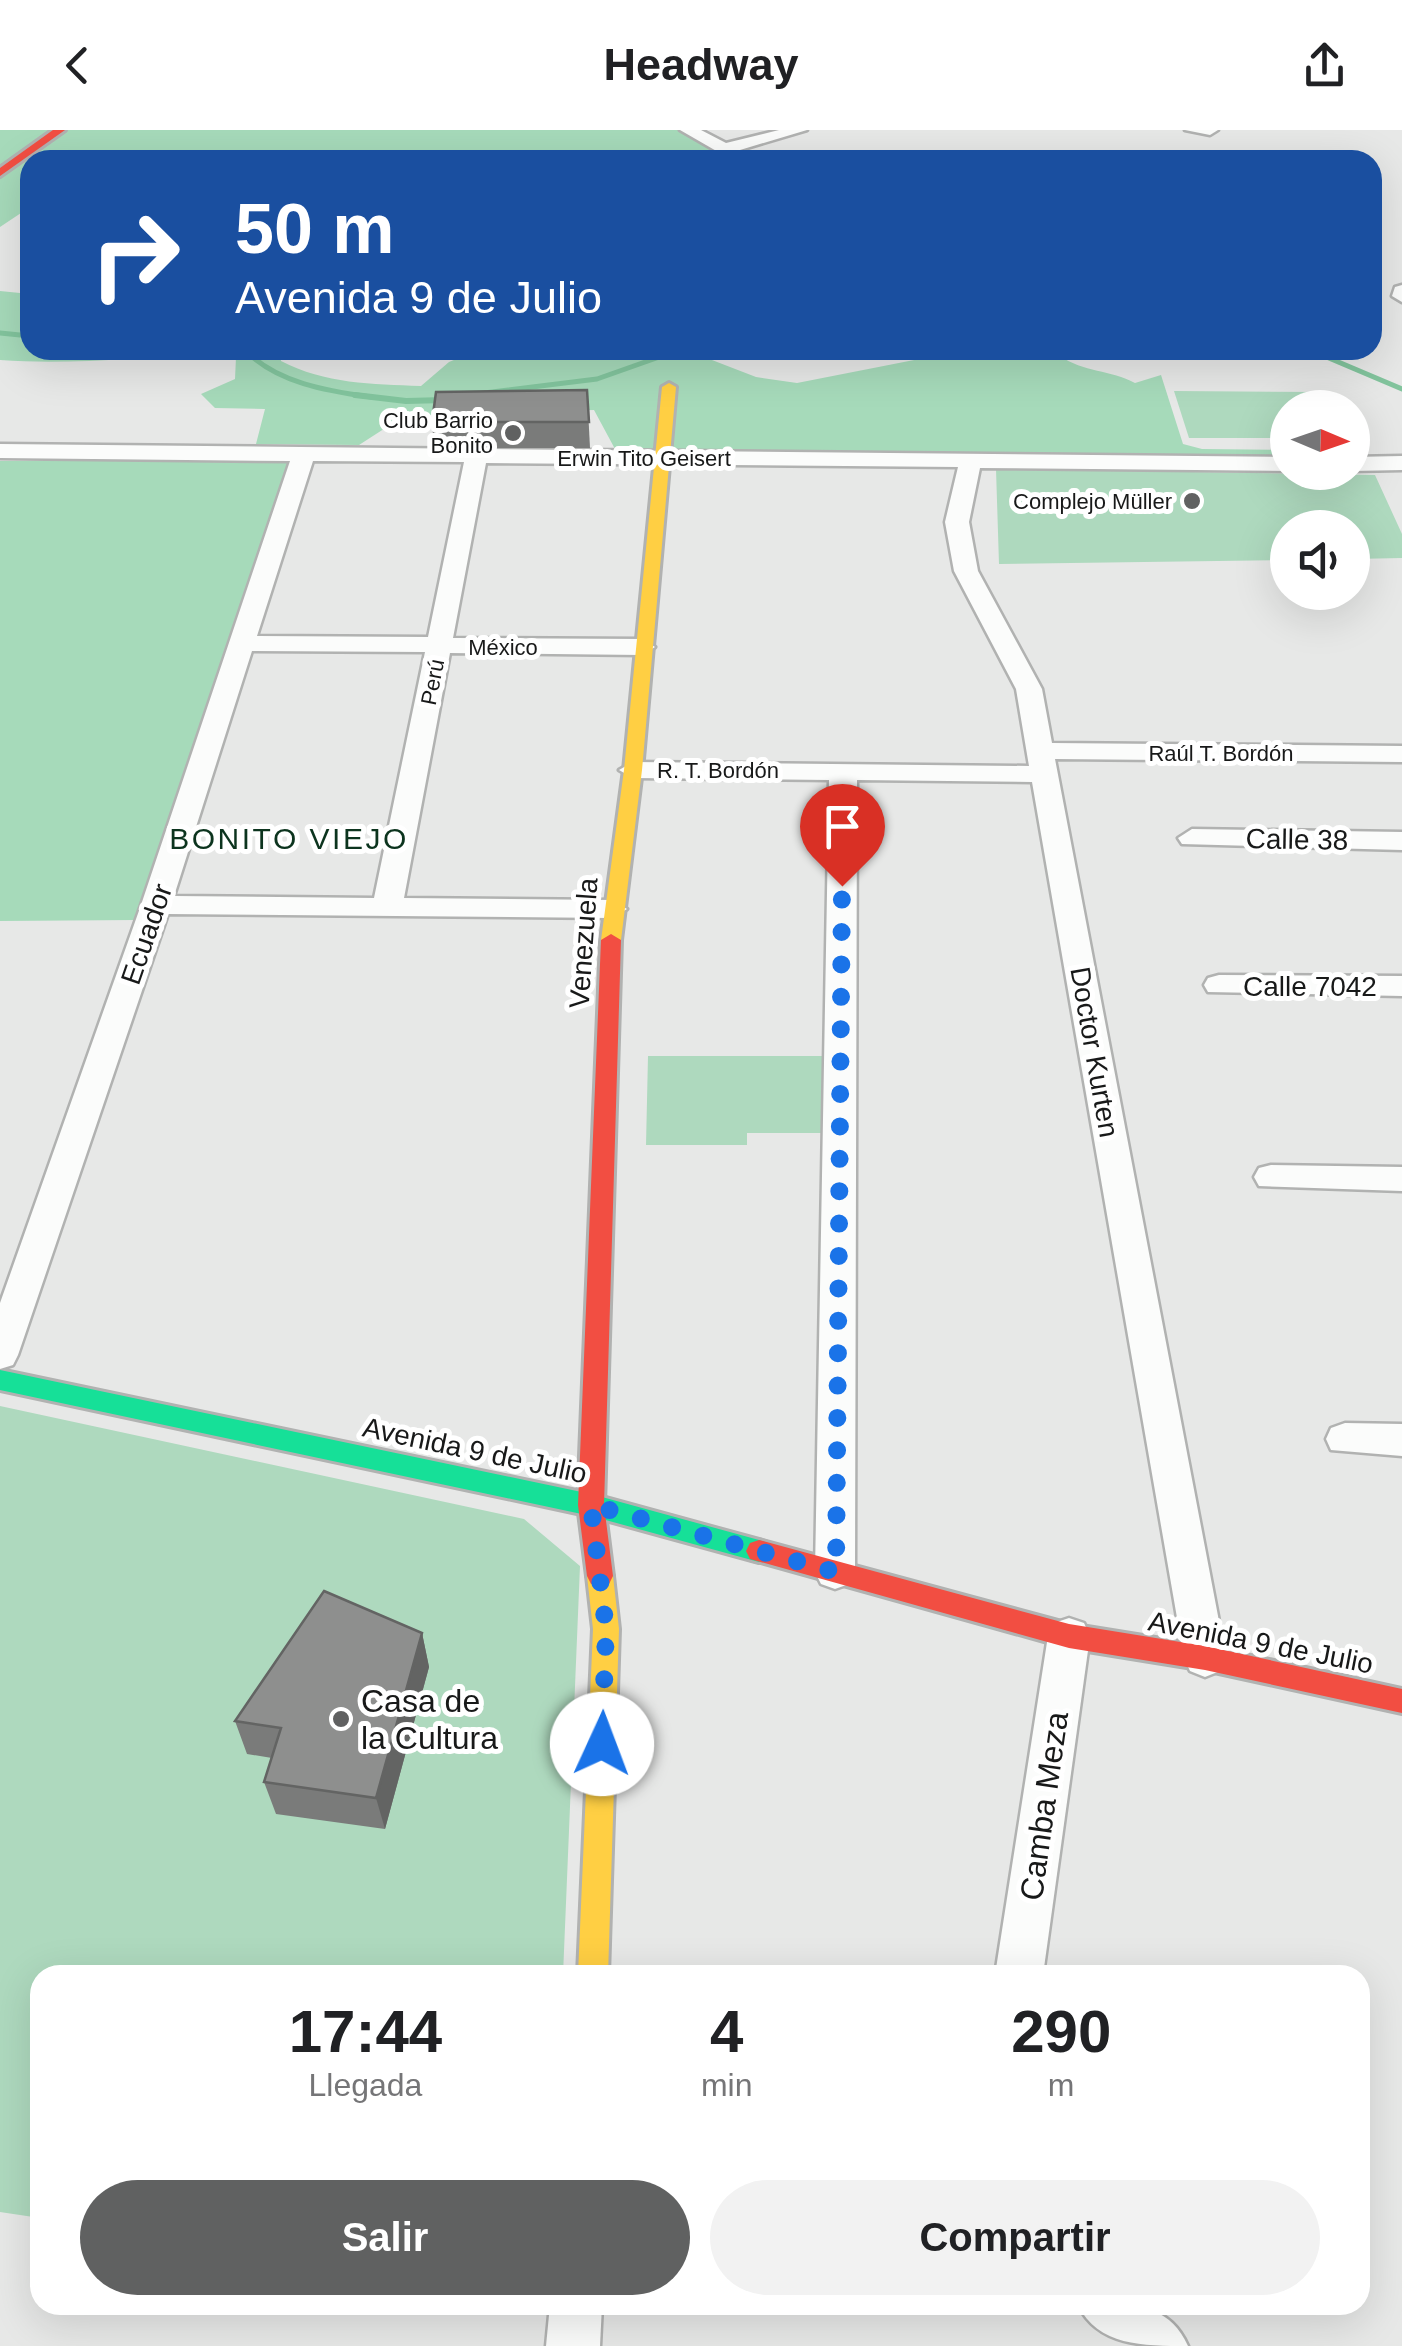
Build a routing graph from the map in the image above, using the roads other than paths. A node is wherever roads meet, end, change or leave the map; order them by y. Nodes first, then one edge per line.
1 (60, 130) edge
2 (688, 130) edge
3 (799, 130) edge
4 (728, 148) junction
5 (32, 150) edge
6 (731, 150) edge
7 (669, 387) dead end
8 (0, 452) edge
9 (304, 452) junction
10 (476, 456) junction
11 (663, 458) junction
12 (971, 459) junction
13 (1270, 464) edge
14 (1370, 466) edge
15 (1398, 468) edge
16 (244, 643) junction
17 (439, 646) junction
18 (642, 648) junction
19 (1402, 754) edge
20 (1042, 763) junction
21 (632, 770) junction
22 (843, 771) junction
23 (1192, 838) dead end
24 (1402, 841) edge
25 (156, 906) junction
26 (387, 908) junction
27 (612, 910) junction
28 (1219, 985) dead end
29 (1402, 986) edge
30 (1270, 1177) dead end
31 (1402, 1179) edge
32 (0, 1355) edge
33 (0, 1380) edge
34 (1344, 1439) dead end
35 (1402, 1440) edge
36 (591, 1505) junction
37 (836, 1572) junction
38 (1069, 1636) junction
39 (1205, 1658) junction
40 (1402, 1701) edge
41 (592, 1965) edge
42 (1020, 1965) edge
43 (575, 2315) edge
44 (1118, 2315) edge
45 (572, 2346) edge
46 (1160, 2346) edge

1 - 5 street
2 - 4 street
3 - 4 street
4 - 6 street
7 - 11 street, Venezuela
8 - 9 street, Erwin Tito Geisert
9 - 10 street, Erwin Tito Geisert
9 - 16 street, Ecuador
10 - 11 street, Erwin Tito Geisert
10 - 17 street, Perú
11 - 12 street, Erwin Tito Geisert
11 - 18 street, Venezuela
12 - 13 street, Erwin Tito Geisert
12 - 20 street, Doctor Kurten
14 - 15 street
16 - 17 street, México
16 - 25 street, Ecuador
17 - 18 street, México
17 - 26 street, Perú
18 - 21 street, Venezuela
19 - 20 street, Raúl T. Bordón
20 - 22 street, R. T. Bordón
20 - 39 street, Doctor Kurten
21 - 22 street, R. T. Bordón
21 - 27 street, Venezuela
22 - 37 street
23 - 24 street, Calle 38
25 - 26 street
25 - 32 street, Ecuador
26 - 27 street
27 - 36 street, Venezuela
28 - 29 street, Calle 7042
30 - 31 street
33 - 36 street, Avenida 9 de Julio
34 - 35 street
36 - 37 street, Avenida 9 de Julio
36 - 41 street, Venezuela
37 - 38 street, Avenida 9 de Julio
38 - 39 street, Avenida 9 de Julio
38 - 42 street, Camba Meza
39 - 40 street, Avenida 9 de Julio
43 - 45 street
44 - 46 street

